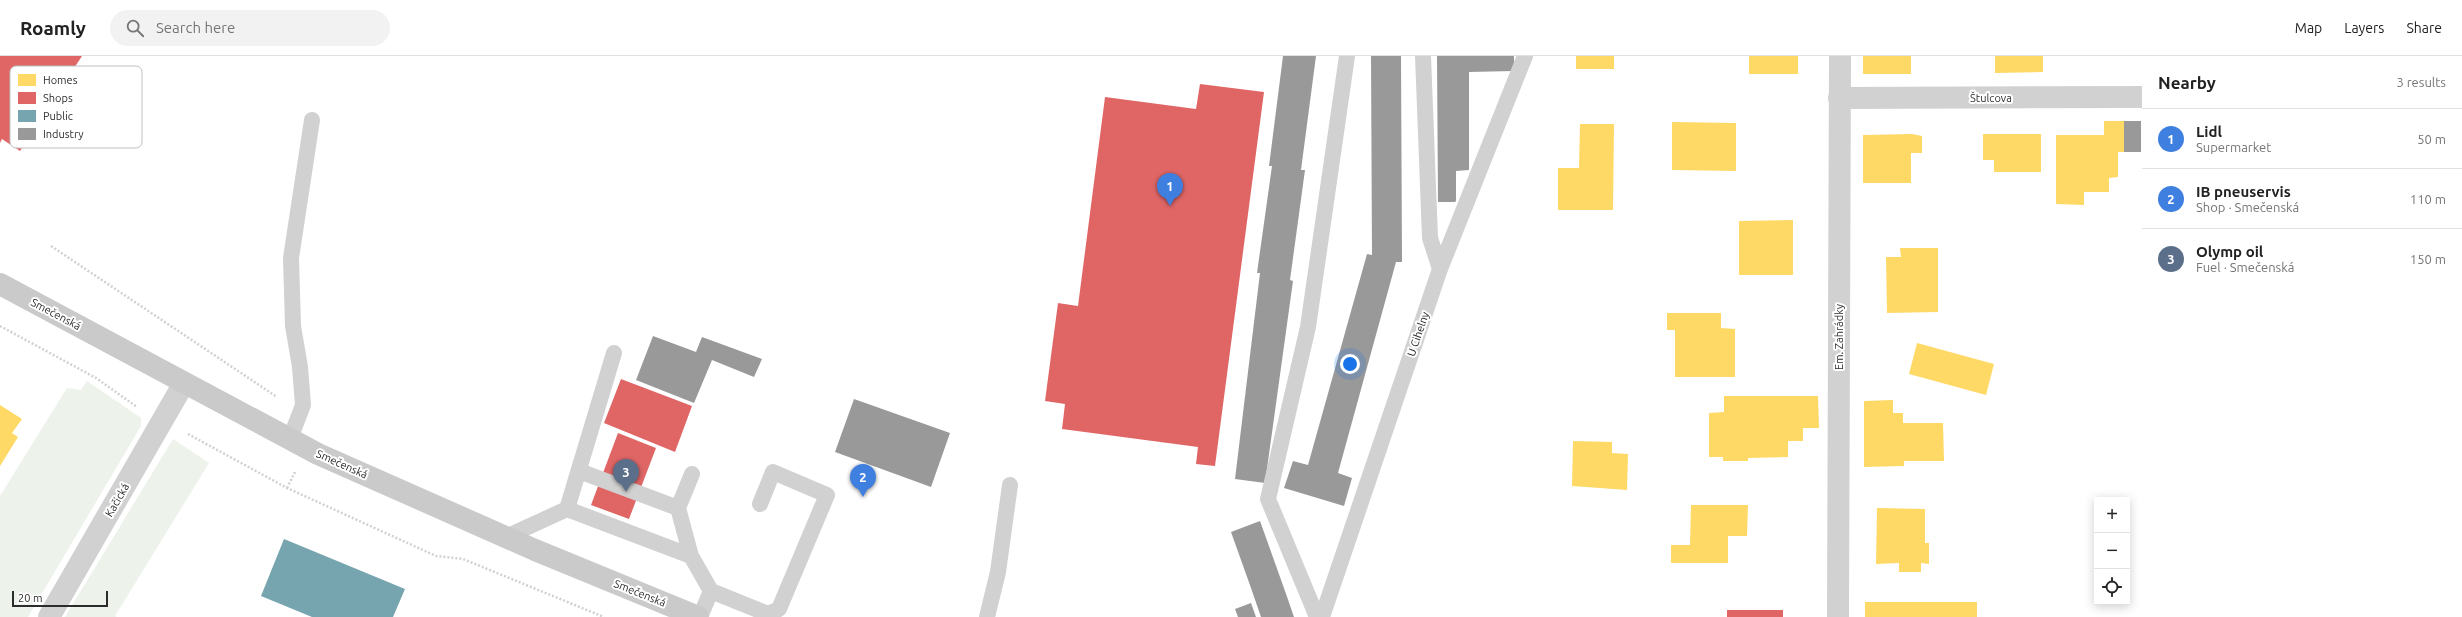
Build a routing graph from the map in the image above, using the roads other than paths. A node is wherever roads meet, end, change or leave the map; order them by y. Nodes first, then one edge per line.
1 (1347, 56) edge
2 (1423, 56) edge
3 (1525, 56) edge
4 (1840, 56) edge
5 (2142, 97) edge
6 (1840, 98) junction
7 (312, 120) dead end
8 (1440, 269) junction
9 (0, 284) edge
10 (614, 353) dead end
11 (184, 383) junction
12 (298, 443) junction
13 (579, 471) junction
14 (692, 474) dead end
15 (1010, 485) dead end
16 (760, 504) dead end
17 (678, 508) junction
18 (567, 509) junction
19 (506, 537) junction
20 (690, 556) junction
21 (711, 591) junction
22 (49, 617) edge
23 (699, 617) edge
24 (987, 617) edge
25 (1317, 617) edge
26 (1322, 617) edge
27 (1838, 617) edge

1 - 25 lane
2 - 8 lane
3 - 8 lane, U Cihelny
4 - 6 street, Em. Zahrádky
5 - 6 street, Štulcova
6 - 27 street, Em. Zahrádky
7 - 12 lane
8 - 26 lane, U Cihelny
9 - 11 street, Smečenská
10 - 13 lane
11 - 12 street, Smečenská
11 - 22 street, Kačická
12 - 19 street, Smečenská
13 - 17 lane
13 - 18 lane
14 - 17 lane
15 - 24 lane
16 - 21 lane
17 - 20 lane
18 - 19 lane
18 - 20 lane
19 - 23 street, Smečenská
20 - 21 lane
21 - 23 lane

